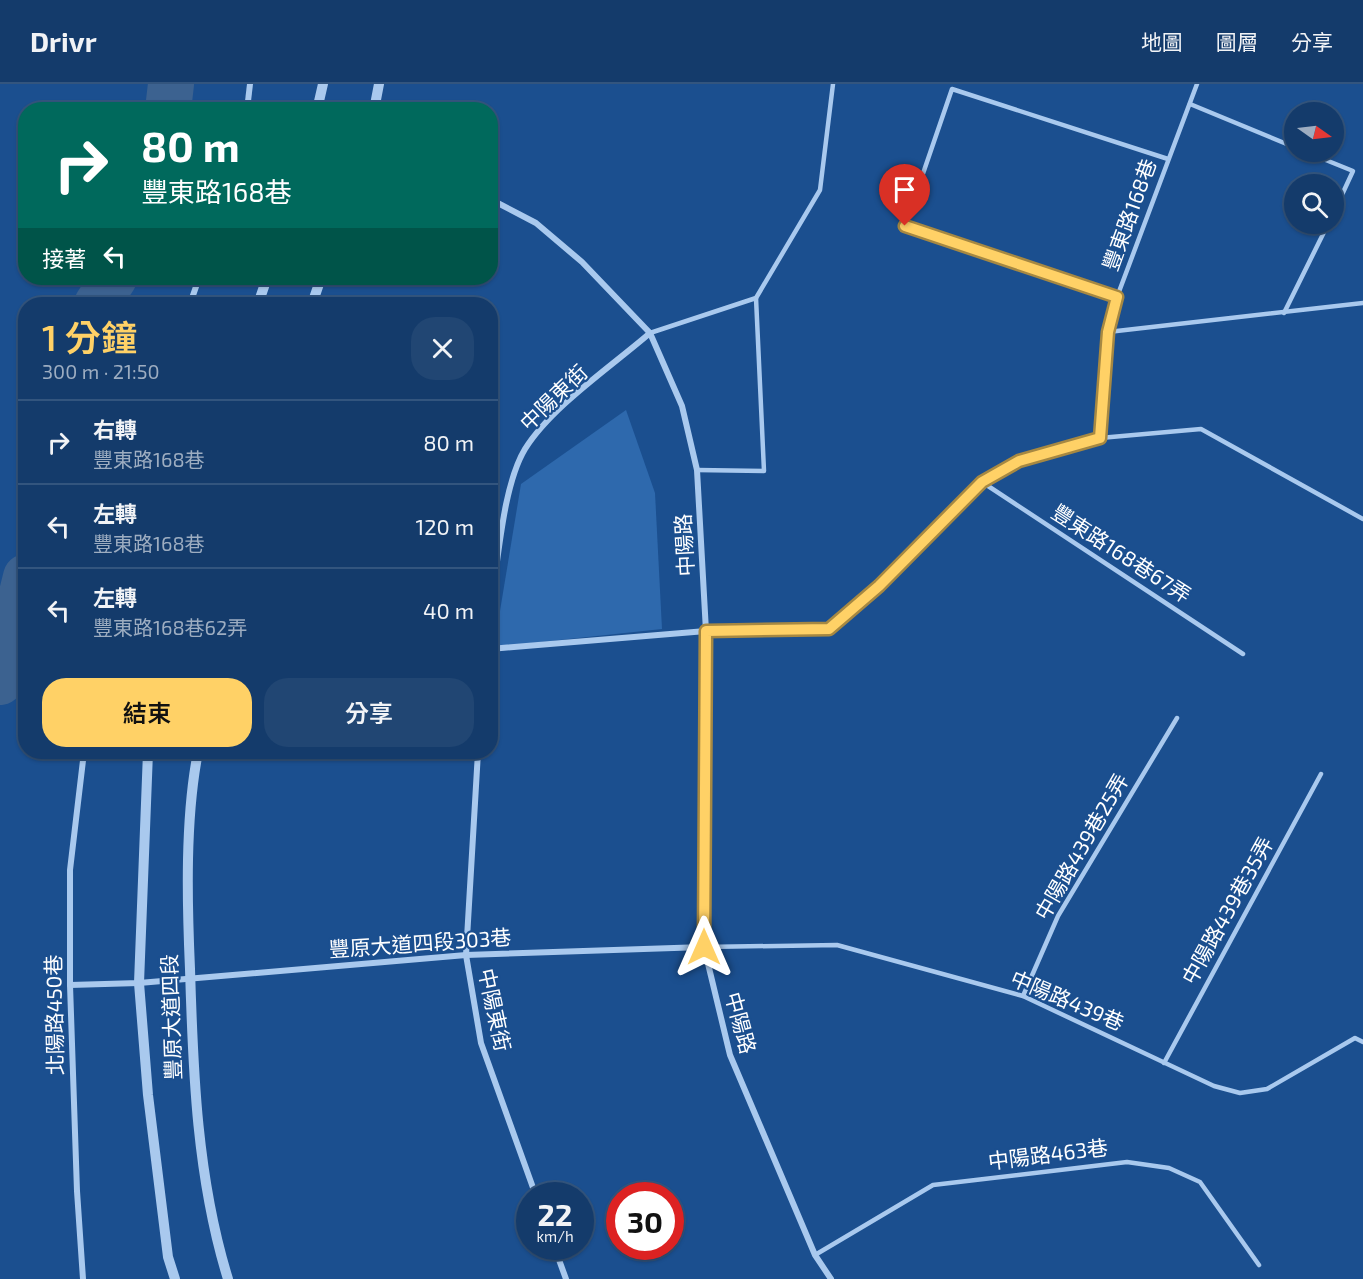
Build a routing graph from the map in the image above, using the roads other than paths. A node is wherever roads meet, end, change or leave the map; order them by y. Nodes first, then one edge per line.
1 (250, 84) edge
2 (323, 84) edge
3 (379, 84) edge
4 (833, 84) edge
5 (1197, 84) edge
6 (248, 102) edge
7 (319, 102) edge
8 (376, 102) edge
9 (1190, 104) junction
10 (1284, 143) edge
11 (1168, 159) junction
12 (1331, 162) edge
13 (1344, 190) edge
14 (498, 203) edge
15 (1323, 234) edge
16 (1117, 297) junction
17 (756, 298) junction
18 (1363, 303) edge
19 (1284, 313) junction
20 (1108, 332) junction
21 (650, 333) junction
22 (1100, 438) junction
23 (698, 470) junction
24 (982, 482) junction
25 (1363, 519) edge
26 (498, 561) edge
27 (706, 631) junction
28 (498, 648) edge
29 (1243, 654) dead end
30 (1177, 718) dead end
31 (83, 759) edge
32 (148, 759) edge
33 (197, 759) edge
34 (478, 759) edge
35 (1321, 774) dead end
36 (704, 947) junction
37 (466, 955) junction
38 (190, 977) junction
39 (139, 983) junction
40 (70, 985) junction
41 (1023, 996) junction
42 (1363, 1042) edge
43 (1164, 1063) junction
44 (531, 1182) edge
45 (815, 1255) junction
46 (559, 1260) edge
47 (1259, 1265) dead end
48 (83, 1279) edge
49 (175, 1279) edge
50 (228, 1279) edge
51 (566, 1279) edge
52 (831, 1279) edge

1 - 6 street
2 - 7 street
3 - 8 street
4 - 17 lane
5 - 9 lane, 豐東路168巷
9 - 10 lane
9 - 11 lane, 豐東路168巷
11 - 16 lane, 豐東路168巷
11 - 16 lane
12 - 13 lane
14 - 21 street, 中陽路
15 - 19 lane
16 - 20 lane, 豐東路168巷
17 - 21 lane
17 - 23 lane
18 - 19 lane
19 - 20 lane
20 - 22 lane, 豐東路168巷
21 - 23 street, 中陽路
21 - 26 street, 中陽東街
22 - 24 lane
22 - 25 lane
23 - 27 street, 中陽路
24 - 27 lane
24 - 29 lane, 豐東路168巷67弄
27 - 28 street
27 - 36 street, 中陽路
30 - 41 lane, 中陽路439巷25弄
31 - 40 street, 北陽路450巷
32 - 39 street, 豐原大道四段
33 - 38 street, 豐原大道四段
34 - 37 street, 中陽東街
35 - 43 lane, 中陽路439巷35弄
36 - 37 street, 豐原大道四段303巷
36 - 41 lane, 中陽路439巷
36 - 45 street, 中陽路
37 - 38 street, 豐原大道四段303巷
37 - 44 street, 中陽東街
38 - 39 street, 豐原大道四段303巷
38 - 50 street, 豐原大道四段
39 - 40 street, 豐原大道四段303巷
39 - 49 street, 豐原大道四段
40 - 48 street, 北陽路450巷
41 - 43 lane, 中陽路439巷
42 - 43 lane, 中陽路439巷
45 - 47 lane, 中陽路463巷
45 - 52 street, 中陽路
46 - 51 street

